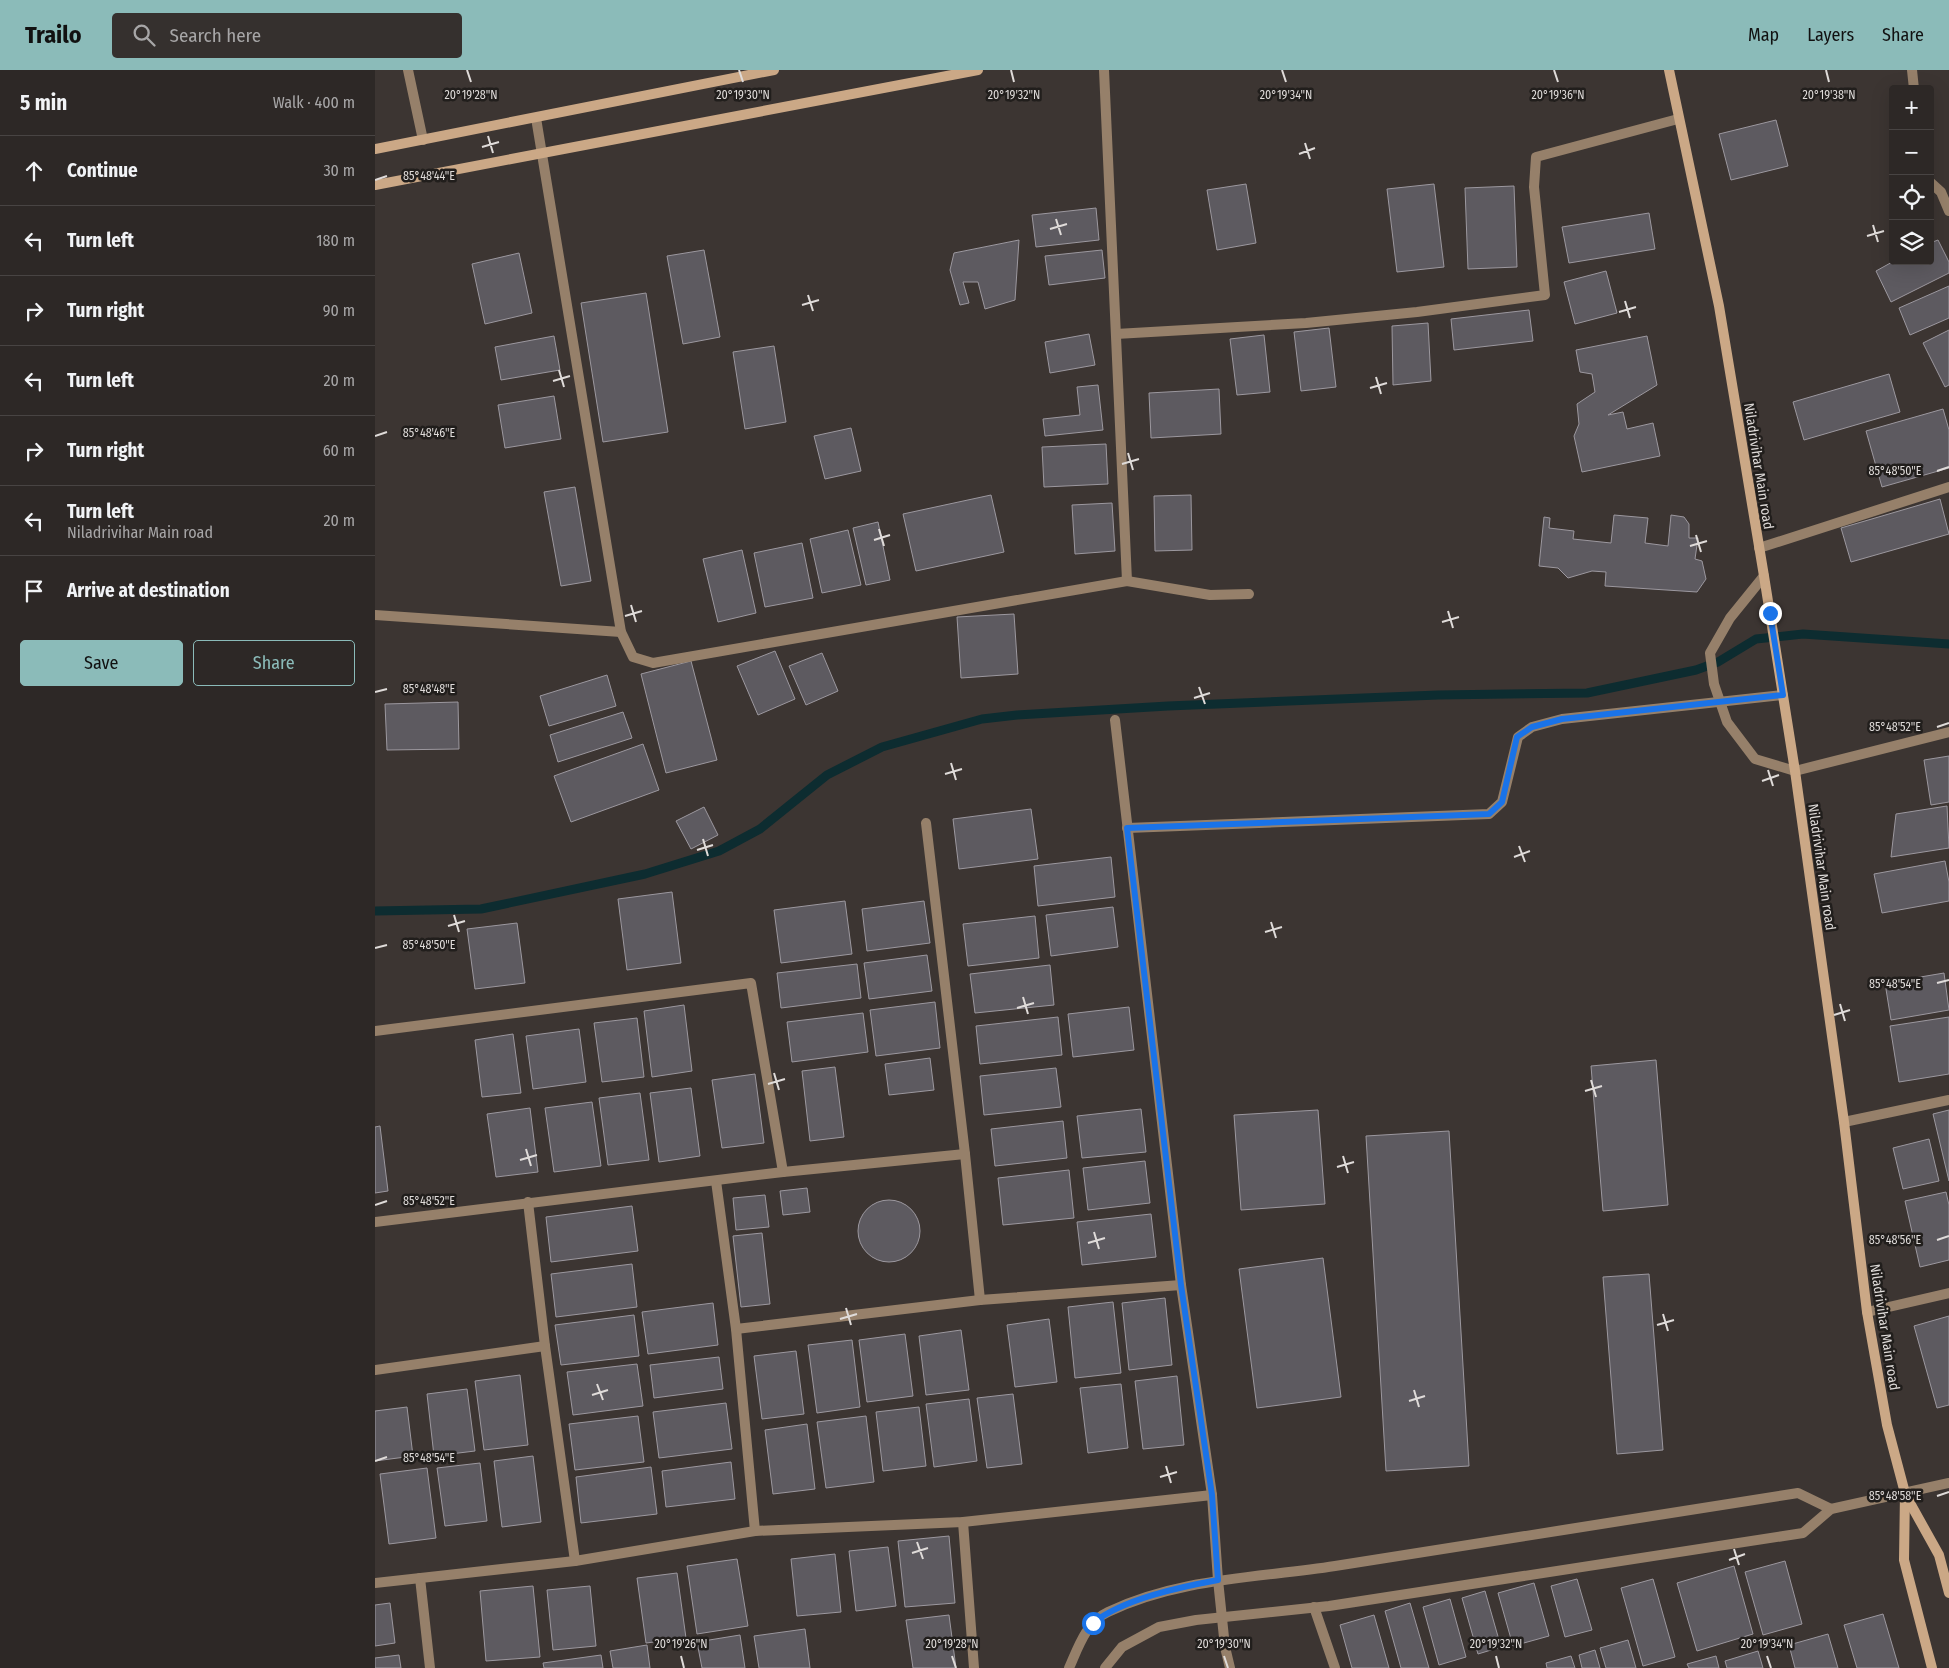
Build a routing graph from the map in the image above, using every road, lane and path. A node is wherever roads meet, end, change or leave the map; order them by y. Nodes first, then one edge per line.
1 (408, 70) edge
2 (774, 70) edge
3 (978, 70) edge
4 (1104, 70) edge
5 (1669, 70) edge
6 (1912, 70) edge
7 (1914, 85) edge
8 (535, 118) junction
9 (1678, 119) junction
10 (423, 140) junction
11 (375, 149) edge
12 (541, 154) junction
13 (375, 186) edge
14 (1934, 186) edge
15 (1949, 211) edge
16 (1116, 334) junction
17 (1949, 487) edge
18 (1759, 548) junction
19 (1764, 576) junction
20 (1127, 580) junction
21 (1249, 594) dead end
22 (375, 614) edge
23 (621, 632) junction
24 (1783, 695) junction
25 (1720, 701) junction
26 (1115, 720) dead end
27 (1949, 732) edge
28 (1795, 771) junction
29 (926, 823) dead end
30 (1127, 828) junction
31 (375, 1030) edge
32 (1949, 1100) edge
33 (1844, 1122) junction
34 (965, 1154) junction
35 (783, 1172) junction
36 (716, 1180) junction
37 (528, 1202) junction
38 (375, 1222) edge
39 (1181, 1285) junction
40 (1949, 1294) edge
41 (980, 1300) junction
42 (1867, 1312) junction
43 (736, 1329) junction
44 (545, 1346) junction
45 (375, 1370) edge
46 (1949, 1482) edge
47 (1905, 1493) junction
48 (1212, 1495) junction
49 (1831, 1509) junction
50 (963, 1522) junction
51 (755, 1531) junction
52 (575, 1561) junction
53 (420, 1578) junction
54 (1218, 1580) junction
55 (375, 1583) edge
56 (1949, 1593) edge
57 (1314, 1607) junction
58 (1223, 1616) junction
59 (430, 1668) edge
60 (974, 1668) edge
61 (1069, 1668) edge
62 (1105, 1668) edge
63 (1230, 1668) edge
64 (1335, 1668) edge
65 (1932, 1668) edge

1 - 10 street
2 - 8 street
3 - 12 street
4 - 16 street
5 - 9 street, Niladrivihar Main road
6 - 7 street
8 - 10 street
8 - 12 street
9 - 16 street
9 - 18 street, Niladrivihar Main road
10 - 11 street
12 - 13 street
12 - 23 street
14 - 15 street
16 - 20 street
17 - 18 street
18 - 19 street, Niladrivihar Main road
19 - 24 street, Niladrivihar Main road
19 - 25 street
20 - 21 street
20 - 23 street
22 - 23 street
24 - 25 street
24 - 28 street, Niladrivihar Main road
25 - 28 street
25 - 30 street
26 - 30 street
27 - 28 street
28 - 33 street, Niladrivihar Main road
29 - 34 street
30 - 39 street
31 - 35 street
32 - 33 street
33 - 42 street, Niladrivihar Main road
34 - 35 street
34 - 41 street
35 - 36 street
36 - 37 street
36 - 43 street
37 - 38 street
37 - 44 street
39 - 41 street
39 - 48 street
40 - 42 street
41 - 43 street
42 - 47 street, Niladrivihar Main road
43 - 51 street
44 - 45 street
44 - 52 street
46 - 47 street
47 - 49 street
47 - 56 street
47 - 65 street, Niladrivihar Main road
48 - 50 street
48 - 54 street
49 - 54 street
49 - 57 street
50 - 51 street
50 - 60 street
51 - 52 street
52 - 53 street
53 - 55 street
53 - 59 street
54 - 58 street
54 - 61 street
57 - 58 street
57 - 64 street
58 - 62 street
58 - 63 street

